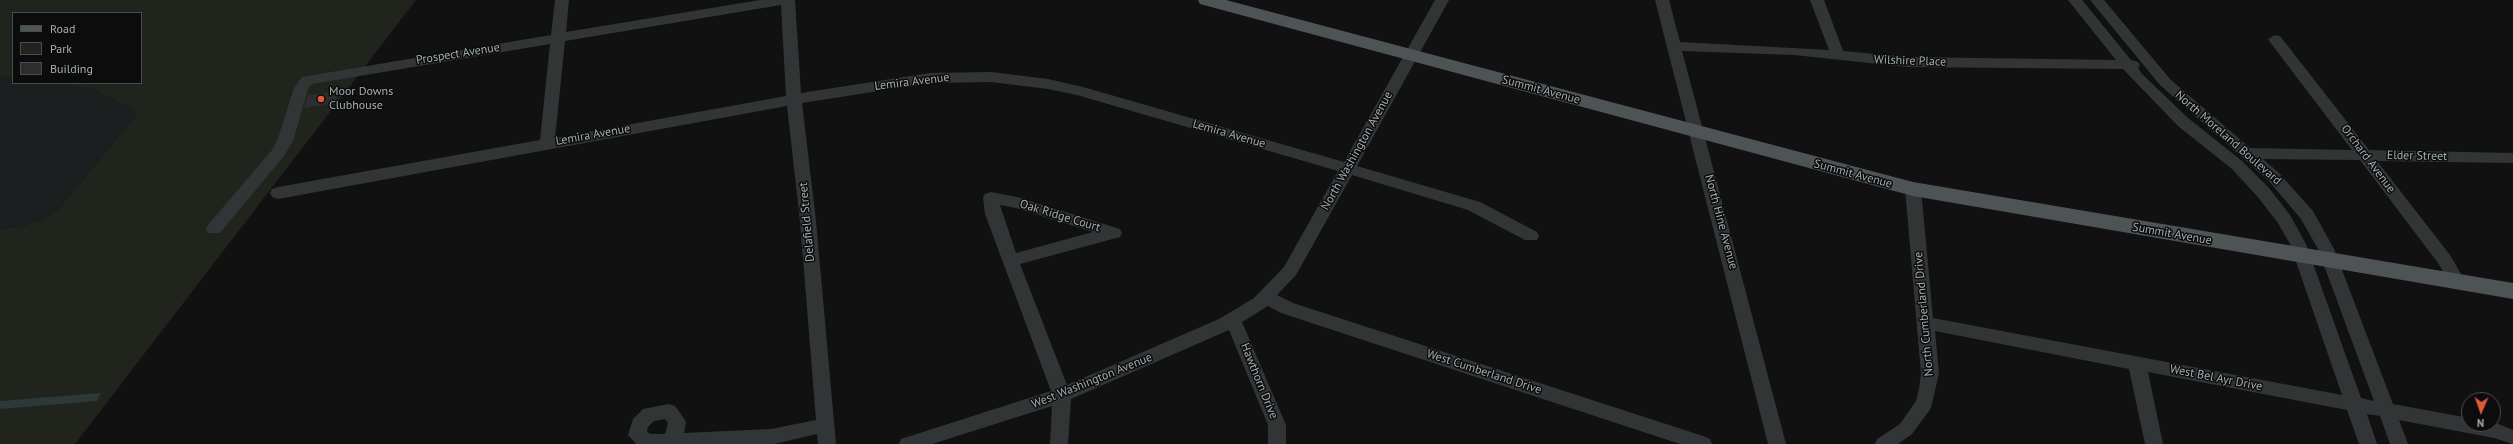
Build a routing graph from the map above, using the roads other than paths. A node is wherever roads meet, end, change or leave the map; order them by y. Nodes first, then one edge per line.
1 (562, 0) edge
2 (785, 0) edge
3 (788, 0) edge
4 (1206, 0) edge
5 (1442, 0) edge
6 (1662, 0) edge
7 (1817, 0) edge
8 (2076, 0) edge
9 (2097, 0) edge
10 (558, 38) junction
11 (2275, 39) dead end
12 (1673, 46) junction
13 (1412, 55) junction
14 (1838, 56) junction
15 (2148, 64) junction
16 (2126, 65) junction
17 (794, 100) junction
18 (1697, 132) junction
19 (547, 143) junction
20 (2247, 153) junction
21 (2225, 154) junction
22 (2364, 155) junction
23 (2513, 158) edge
24 (1347, 168) junction
25 (1913, 190) junction
26 (278, 193) dead end
27 (2274, 204) junction
28 (2299, 205) junction
29 (214, 229) dead end
30 (1531, 236) dead end
31 (2302, 256) junction
32 (2330, 260) junction
33 (1011, 261) junction
34 (2457, 281) junction
35 (2513, 291) edge
36 (1266, 297) junction
37 (2323, 316) junction
38 (1233, 320) junction
39 (2353, 320) junction
40 (1925, 323) junction
41 (2137, 363) junction
42 (1062, 395) junction
43 (2354, 404) junction
44 (2387, 410) junction
45 (825, 425) junction
46 (2510, 436) edge
47 (673, 441) dead end
48 (827, 444) edge
49 (908, 444) edge
50 (1059, 444) edge
51 (1277, 444) edge
52 (1703, 444) edge
53 (1778, 444) edge
54 (1884, 444) edge
55 (2154, 444) edge
56 (2368, 444) edge
57 (2399, 444) edge

1 - 10 street
2 - 10 street, Prospect Avenue
3 - 17 street, Delafield Street
4 - 13 main road, Summit Avenue
5 - 13 street, North Washington Avenue
6 - 12 street, North Hine Avenue
7 - 14 street
8 - 16 street, North Moreland Boulevard
9 - 15 street, North Moreland Boulevard
10 - 19 street
10 - 29 street, Prospect Avenue
11 - 22 street, Orchard Avenue
12 - 14 street, Wilshire Place
12 - 18 street, North Hine Avenue
13 - 18 main road, Summit Avenue
13 - 24 street, North Washington Avenue
14 - 16 street, Wilshire Place
15 - 16 street, Wilshire Place
15 - 20 street, North Moreland Boulevard
16 - 21 street, North Moreland Boulevard
17 - 19 street, Lemira Avenue
17 - 24 street, Lemira Avenue
17 - 45 street, Delafield Street
18 - 25 main road, Summit Avenue
18 - 53 street, North Hine Avenue
19 - 26 street, Lemira Avenue
20 - 21 street, Elder Street
20 - 22 street, Elder Street
20 - 28 street, North Moreland Boulevard
21 - 27 street, North Moreland Boulevard
22 - 23 street, Elder Street
22 - 34 street, Orchard Avenue
24 - 30 street, Lemira Avenue
24 - 36 street, North Washington Avenue
25 - 31 main road, Summit Avenue
25 - 40 street, North Cumberland Drive
27 - 28 street
27 - 31 street, North Moreland Boulevard
28 - 32 street, North Moreland Boulevard
31 - 32 main road, Summit Avenue
31 - 37 street, North Moreland Boulevard
32 - 34 main road, Summit Avenue
32 - 39 street, North Moreland Boulevard
33 - 33 street, Oak Ridge Court
33 - 42 street, Oak Ridge Court
34 - 35 main road, Summit Avenue
36 - 38 street, West Washington Avenue
36 - 52 street, West Cumberland Drive
37 - 39 street
37 - 43 street, North Moreland Boulevard
38 - 42 street, West Washington Avenue
38 - 51 street, Hawthorn Drive
39 - 44 street, North Moreland Boulevard
40 - 41 street, West Bel Ayr Drive
40 - 54 street, North Cumberland Drive
41 - 43 street, West Bel Ayr Drive
41 - 55 street
42 - 49 street, West Washington Avenue
42 - 50 street
43 - 44 street, West Bel Ayr Drive
43 - 56 street, North Moreland Boulevard
44 - 46 street, West Bel Ayr Drive
44 - 57 street, North Moreland Boulevard
45 - 47 street
45 - 48 street, Delafield Street

